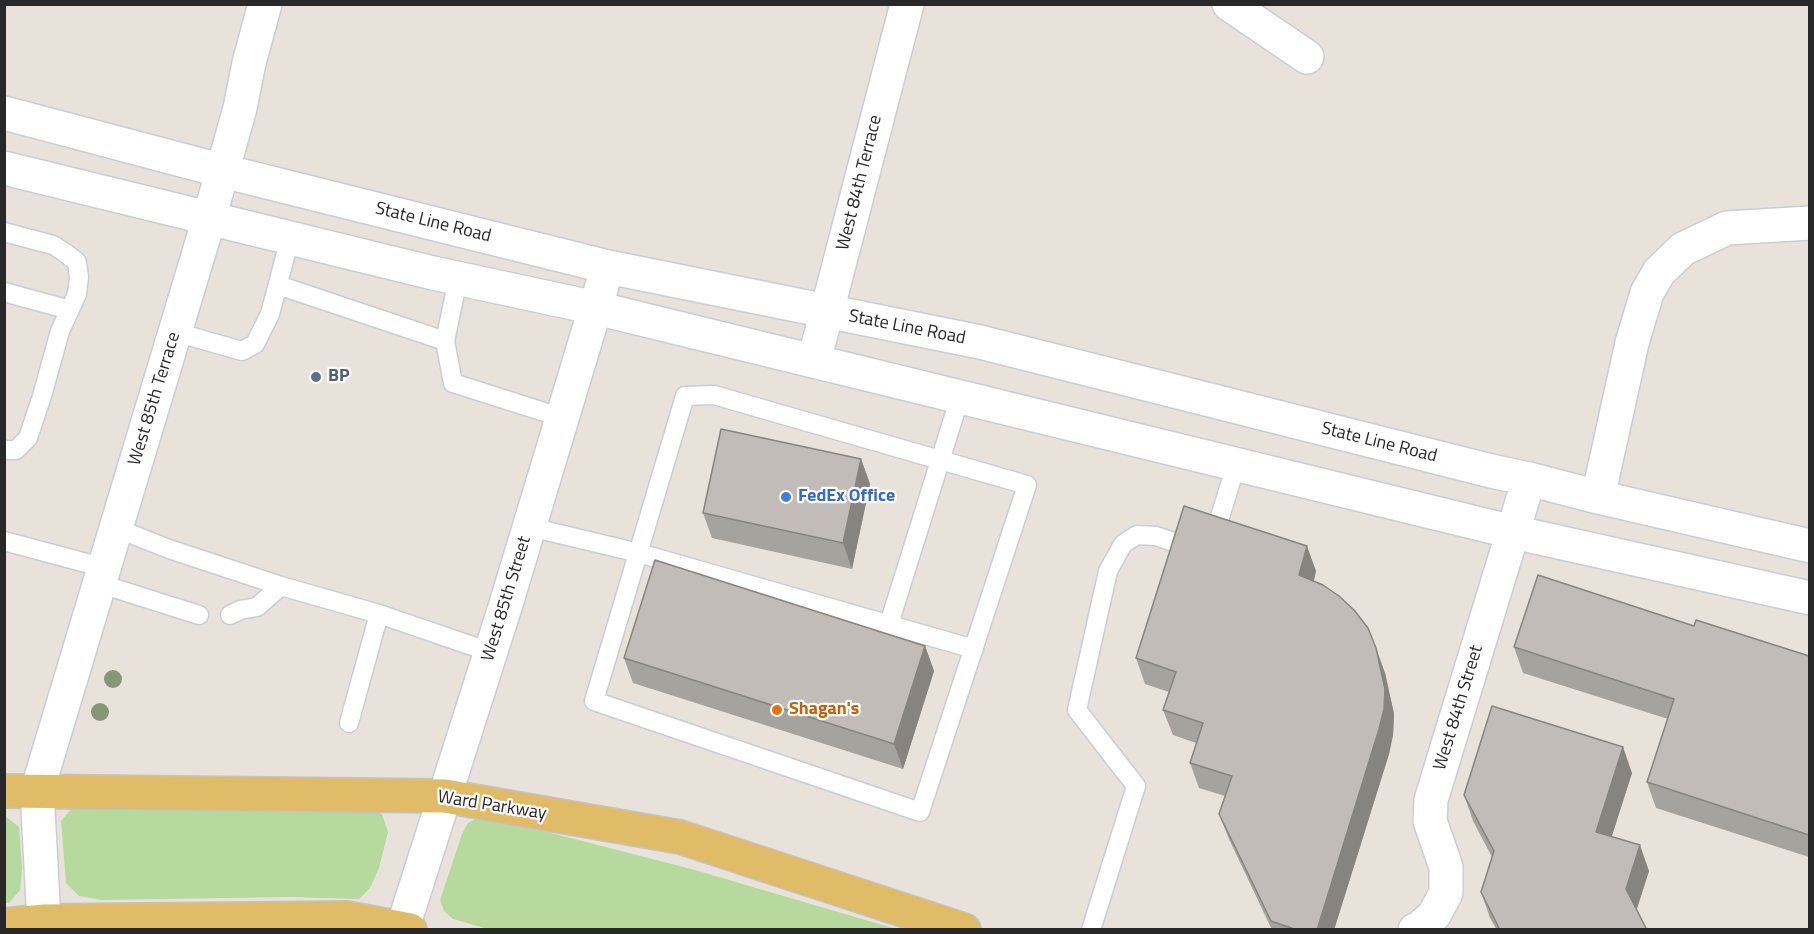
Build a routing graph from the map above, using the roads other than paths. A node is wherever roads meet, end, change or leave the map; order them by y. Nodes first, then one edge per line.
1 (265, 4) edge
2 (906, 4) edge
3 (1229, 4) edge
4 (1307, 57) dead end
5 (4, 113) edge
6 (4, 168) edge
7 (223, 171) junction
8 (209, 219) junction
9 (1809, 223) edge
10 (4, 232) edge
11 (290, 238) junction
12 (608, 267) junction
13 (458, 279) junction
14 (278, 285) junction
15 (4, 292) edge
16 (596, 308) junction
17 (70, 310) junction
18 (827, 312) junction
19 (176, 332) junction
20 (445, 341) junction
21 (814, 362) junction
22 (960, 397) junction
23 (563, 418) junction
24 (4, 450) edge
25 (942, 459) junction
26 (1236, 465) junction
27 (1530, 479) junction
28 (1598, 497) junction
29 (530, 527) junction
30 (116, 528) junction
31 (1216, 530) edge
32 (1513, 532) junction
33 (4, 541) edge
34 (1185, 546) edge
35 (1809, 546) edge
36 (639, 553) junction
37 (103, 576) junction
38 (280, 586) junction
39 (1809, 598) edge
40 (199, 608) dead end
41 (233, 610) dead end
42 (379, 614) junction
43 (889, 624) junction
44 (974, 649) junction
45 (490, 652) junction
46 (349, 723) dead end
47 (4, 791) edge
48 (37, 791) junction
49 (445, 796) junction
50 (44, 921) junction
51 (4, 925) edge
52 (405, 929) edge
53 (964, 930) edge
54 (1091, 930) edge
55 (1416, 930) edge

1 - 7 main road, West 85th Terrace
2 - 18 main road, West 84th Terrace
3 - 4 main road
5 - 7 main road, State Line Road
6 - 8 main road
7 - 8 main road, West 85th Terrace
7 - 12 main road, State Line Road
8 - 11 main road
8 - 19 main road, West 85th Terrace
9 - 28 main road
10 - 17 lane
11 - 13 main road
11 - 14 lane
12 - 16 main road, West 85th Street
12 - 18 main road, State Line Road
13 - 16 main road
13 - 20 lane
14 - 19 lane
14 - 20 lane
15 - 17 lane
16 - 21 main road
16 - 23 main road, West 85th Street
17 - 24 lane
18 - 21 main road, West 84th Terrace
18 - 27 main road, State Line Road
19 - 30 main road, West 85th Terrace
20 - 23 lane
21 - 22 main road
22 - 25 lane
22 - 26 main road
23 - 29 main road, West 85th Street
25 - 36 lane
25 - 43 lane
25 - 44 lane
26 - 31 lane
26 - 32 main road
27 - 28 main road, State Line Road
27 - 32 main road, West 84th Street
28 - 35 main road, State Line Road
29 - 36 lane
29 - 45 main road, West 85th Street
30 - 37 main road, West 85th Terrace
30 - 38 lane
32 - 39 main road
32 - 55 main road, West 84th Street
33 - 37 lane
34 - 54 lane
36 - 43 lane
36 - 44 lane
37 - 40 lane
37 - 48 main road, West 85th Terrace
38 - 41 lane
38 - 42 lane
42 - 45 lane
42 - 46 lane
43 - 44 lane
45 - 49 main road, West 85th Street
47 - 48 main road, Ward Parkway
48 - 49 main road, Ward Parkway
48 - 50 main road
49 - 52 main road, West 85th Street
49 - 53 main road, Ward Parkway
50 - 51 main road
50 - 52 main road

